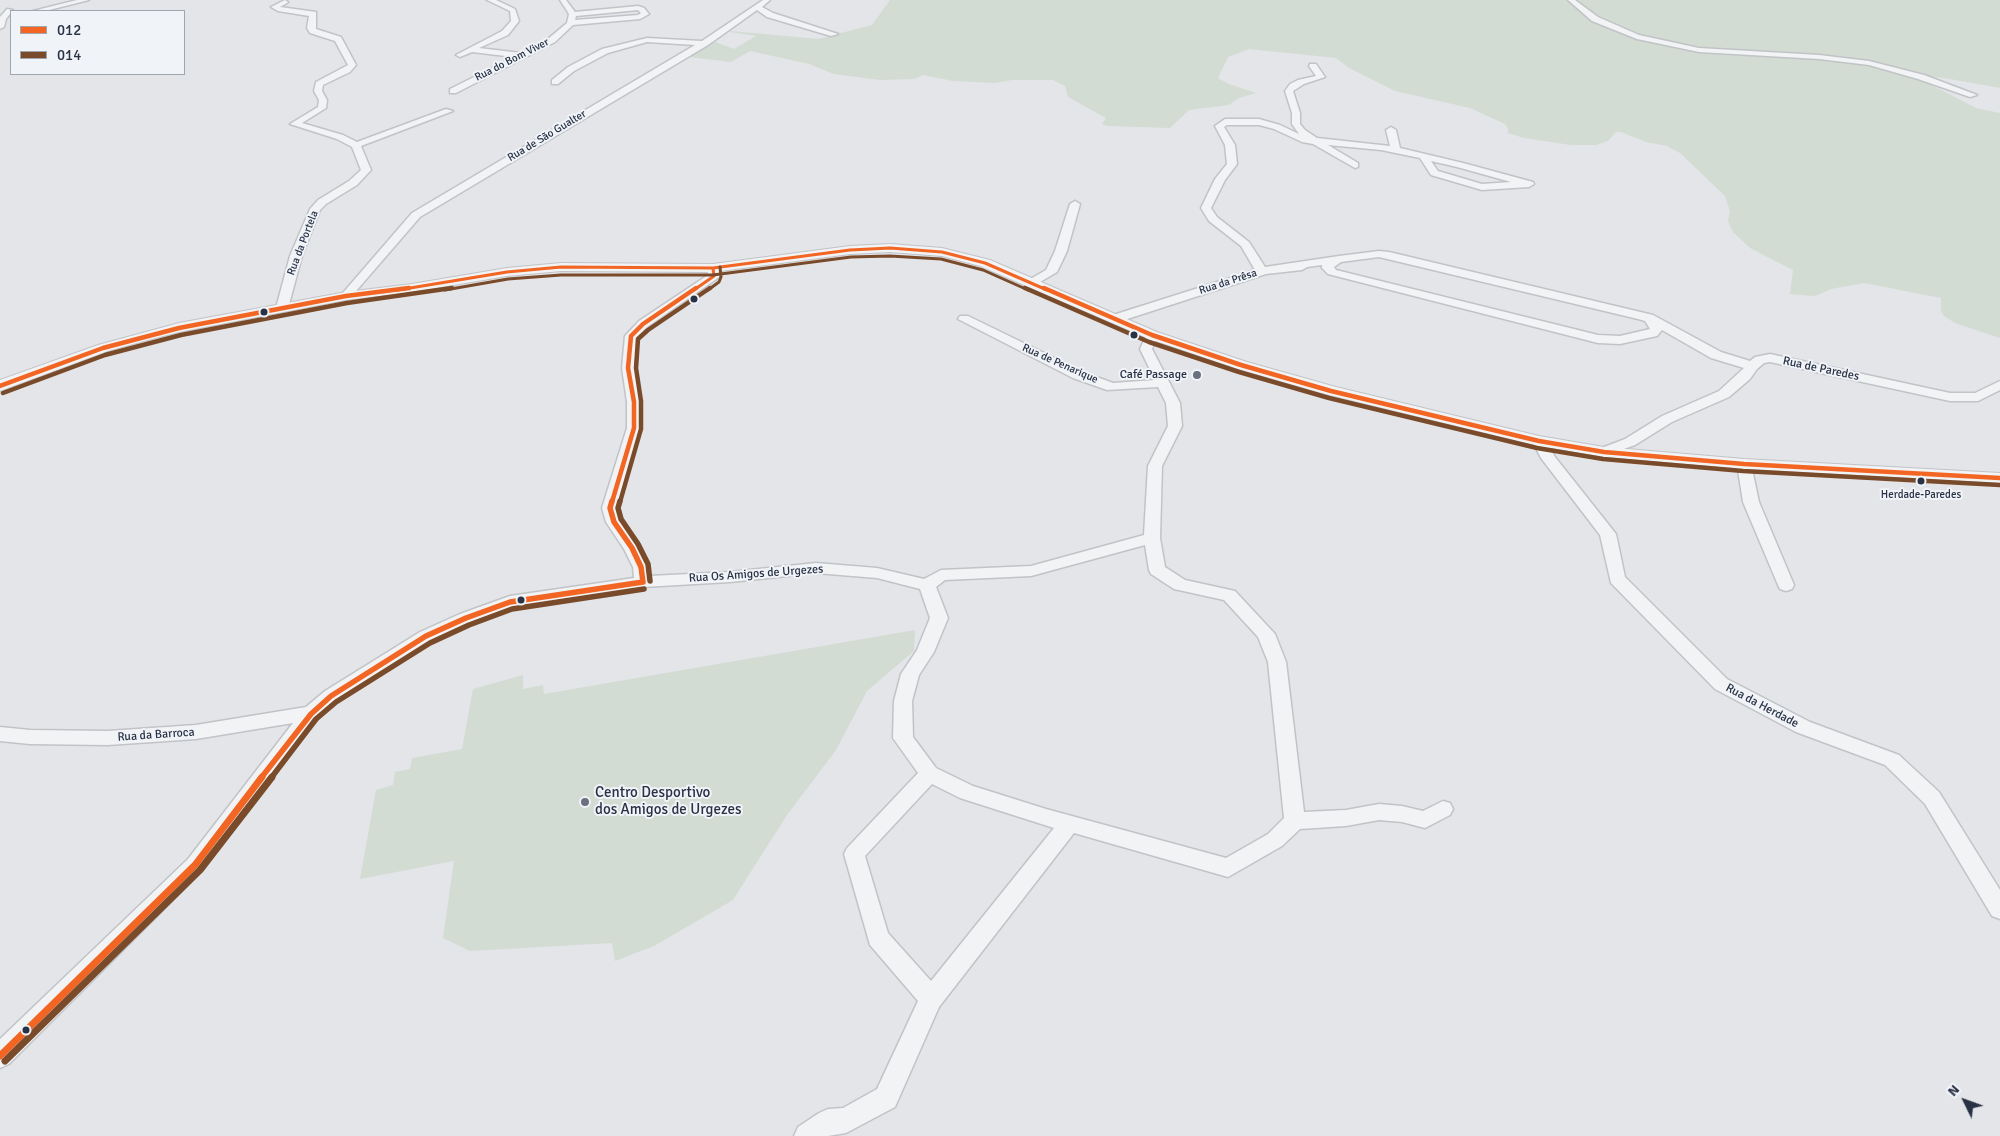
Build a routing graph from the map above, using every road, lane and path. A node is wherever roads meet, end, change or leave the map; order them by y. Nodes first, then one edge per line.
1 (86, 0) edge
2 (294, 0) edge
3 (490, 0) edge
4 (563, 0) edge
5 (767, 0) edge
6 (1571, 0) edge
7 (283, 1) edge
8 (758, 8) junction
9 (0, 9) edge
10 (11, 10) edge
11 (41, 10) edge
12 (10, 11) edge
13 (573, 14) junction
14 (570, 23) junction
15 (0, 27) edge
16 (834, 34) dead end
17 (705, 42) junction
18 (472, 50) junction
19 (460, 55) dead end
20 (521, 55) junction
21 (1313, 66) dead end
22 (555, 82) dead end
23 (453, 91) dead end
24 (1973, 95) dead end
25 (449, 111) dead end
26 (1392, 130) dead end
27 (1315, 141) junction
28 (356, 145) junction
29 (1396, 150) junction
30 (1423, 156) junction
31 (1355, 165) dead end
32 (1076, 204) dead end
33 (1339, 259) junction
34 (1293, 266) junction
35 (713, 268) junction
36 (1262, 271) junction
37 (1332, 272) junction
38 (1031, 283) junction
39 (346, 296) junction
40 (282, 308) junction
41 (1649, 318) junction
42 (1114, 319) junction
43 (964, 320) dead end
44 (1653, 333) junction
45 (1152, 336) junction
46 (1684, 338) junction
47 (1752, 366) junction
48 (1162, 383) junction
49 (2000, 385) edge
50 (0, 386) edge
51 (1539, 441) junction
52 (1604, 452) junction
53 (1744, 464) junction
54 (2000, 478) edge
55 (1152, 538) junction
56 (643, 582) junction
57 (1786, 584) dead end
58 (927, 586) junction
59 (311, 714) junction
60 (0, 734) edge
61 (929, 774) junction
62 (1443, 809) dead end
63 (1295, 821) junction
64 (1069, 824) junction
65 (2000, 909) edge
66 (931, 999) junction
67 (0, 1056) edge
68 (807, 1136) edge

1 - 11 street
2 - 7 street
3 - 18 street
4 - 13 street
5 - 8 street, Rua de São Gualter
6 - 24 street
7 - 28 street
8 - 16 street
8 - 17 street, Rua de São Gualter
9 - 10 street
12 - 15 street
13 - 14 street, Rua do Bom Viver
13 - 14 street
14 - 20 street, Rua do Bom Viver
17 - 22 street
17 - 39 street, Rua de São Gualter
18 - 19 street
18 - 20 street
20 - 23 street, Rua do Bom Viver
21 - 27 street
25 - 28 street
26 - 29 street
27 - 29 street
27 - 31 street, Rua da Prêsa
27 - 36 street, Rua da Prêsa
28 - 40 street, Rua da Portela
29 - 30 street
30 - 30 street
32 - 38 street
33 - 34 street
33 - 37 street
33 - 41 street
34 - 36 street
34 - 37 street
35 - 38 street
35 - 39 street
35 - 56 street
36 - 42 street, Rua da Prêsa
37 - 44 street
38 - 42 street
39 - 40 street
40 - 50 street
41 - 44 street
41 - 46 street
42 - 45 street
43 - 48 street, Rua de Penarique
44 - 46 street
45 - 48 street
45 - 51 street
46 - 47 street
47 - 49 street, Rua de Paredes
47 - 52 street, Rua de Paredes
48 - 55 street
51 - 52 street
51 - 65 street, Rua da Herdade
52 - 53 street
53 - 54 street
53 - 57 street
55 - 58 street
55 - 63 street
56 - 58 street, Rua Os Amigos de Urgezes
56 - 59 street, Rua Os Amigos de Urgezes
58 - 61 street
59 - 60 street, Rua da Barroca
59 - 67 street, Rua Os Amigos de Urgezes
61 - 64 street
61 - 66 street
62 - 63 street
63 - 64 street
64 - 66 street
66 - 68 street

